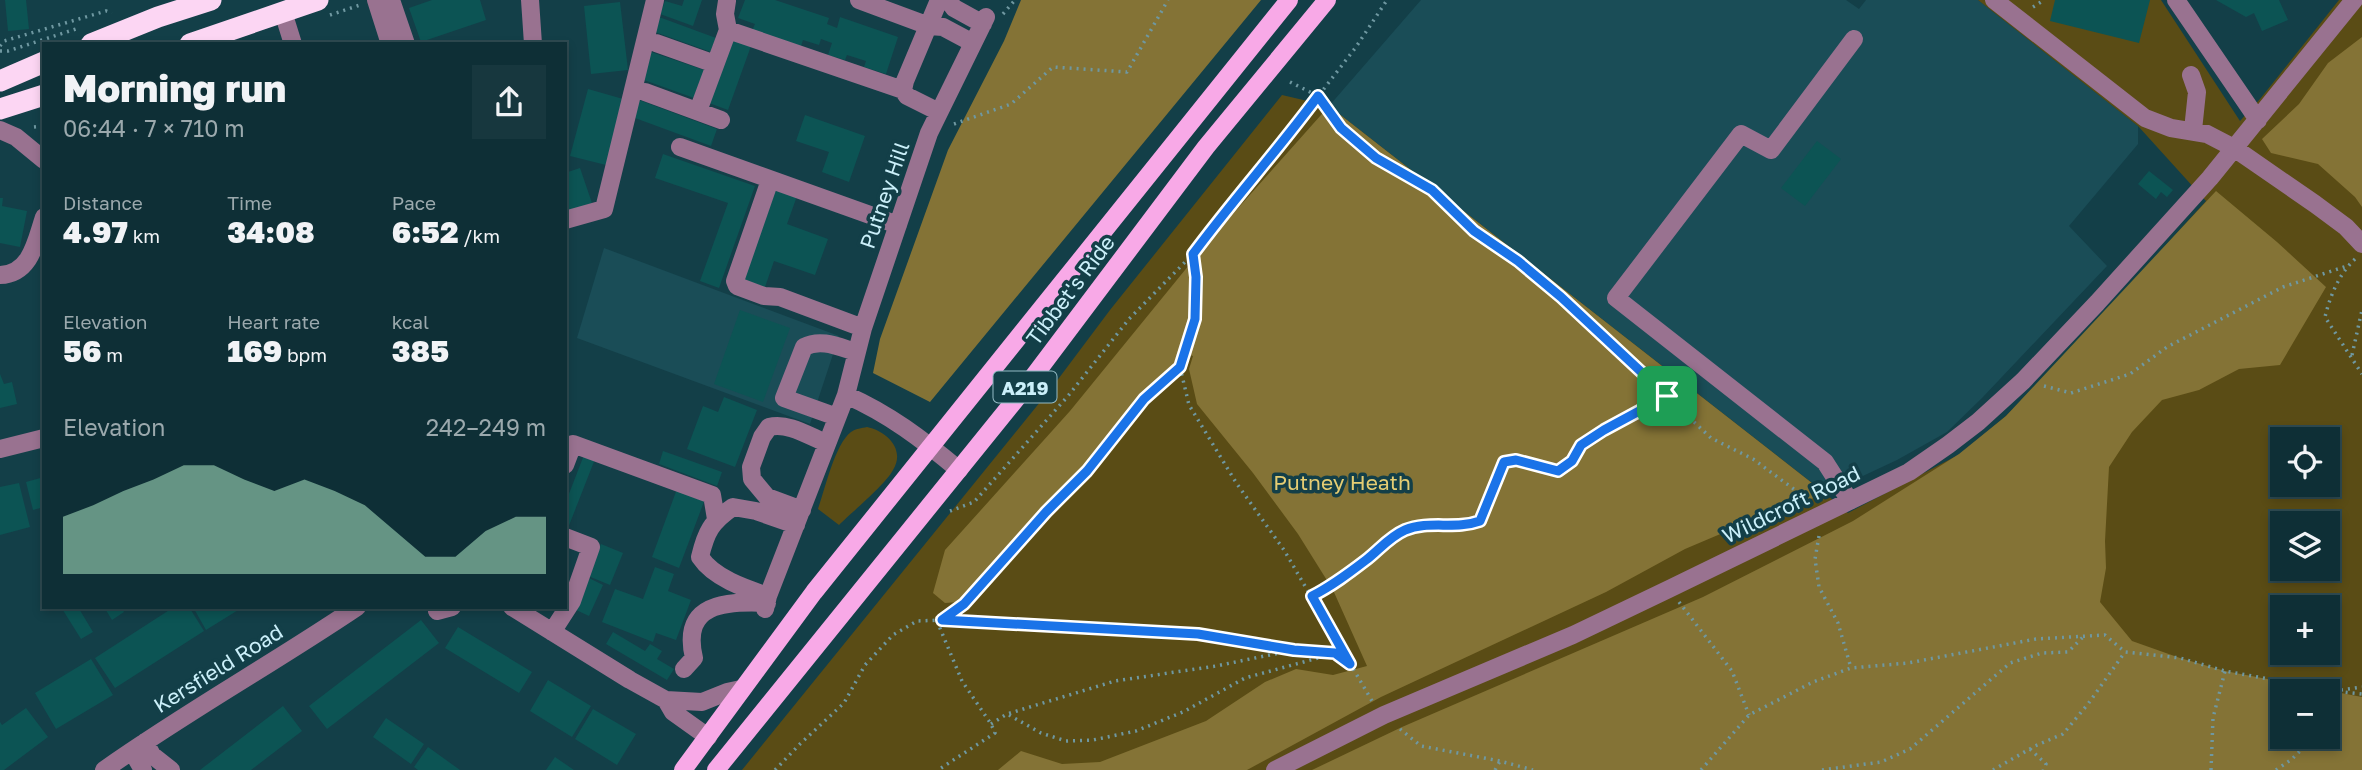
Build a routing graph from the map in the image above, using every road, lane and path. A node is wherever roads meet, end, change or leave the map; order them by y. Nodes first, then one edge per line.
1 (211, 0) edge
2 (318, 0) edge
3 (376, 0) edge
4 (391, 0) edge
5 (530, 0) edge
6 (655, 0) edge
7 (859, 0) edge
8 (939, 0) edge
9 (948, 0) edge
10 (1168, 0) edge
11 (1289, 0) edge
12 (1327, 0) edge
13 (1387, 0) edge
14 (1994, 0) edge
15 (2176, 0) edge
16 (727, 1) edge
17 (2347, 4) edge
18 (283, 12) junction
19 (118, 14) dead end
20 (929, 26) junction
21 (728, 30) junction
22 (87, 35) edge
23 (1854, 39) dead end
24 (70, 42) edge
25 (201, 42) edge
26 (292, 42) edge
27 (389, 42) edge
28 (405, 42) edge
29 (534, 42) edge
30 (656, 43) dead end
31 (973, 43) junction
32 (0, 49) edge
33 (42, 53) edge
34 (42, 62) edge
35 (715, 64) junction
36 (6, 68) edge
37 (2191, 75) dead end
38 (1290, 82) dead end
39 (903, 90) junction
40 (645, 92) dead end
41 (42, 96) edge
42 (1318, 96) junction
43 (0, 110) edge
44 (698, 111) junction
45 (939, 112) junction
46 (721, 120) dead end
47 (2258, 120) junction
48 (42, 126) edge
49 (35, 127) dead end
50 (0, 130) edge
51 (2193, 130) junction
52 (929, 133) junction
53 (680, 148) dead end
54 (2234, 148) junction
55 (42, 158) edge
56 (770, 180) junction
57 (567, 219) edge
58 (42, 223) edge
59 (898, 225) junction
60 (2362, 244) edge
61 (2362, 251) edge
62 (1193, 254) junction
63 (2347, 266) junction
64 (0, 275) edge
65 (2362, 310) edge
66 (863, 328) junction
67 (856, 352) junction
68 (2352, 357) junction
69 (1180, 367) junction
70 (2362, 374) edge
71 (2023, 381) junction
72 (846, 395) junction
73 (1667, 396) junction
74 (837, 417) junction
75 (42, 438) edge
76 (826, 443) junction
77 (930, 446) junction
78 (0, 449) edge
79 (567, 460) edge
80 (958, 470) junction
81 (1850, 501) junction
82 (943, 514) dead end
83 (1821, 515) junction
84 (799, 517) junction
85 (716, 519) junction
86 (567, 538) edge
87 (1670, 589) junction
88 (1312, 596) junction
89 (767, 603) junction
90 (354, 609) edge
91 (515, 609) edge
92 (567, 609) edge
93 (567, 609) edge
94 (939, 620) junction
95 (552, 632) junction
96 (2084, 636) junction
97 (1294, 650) junction
98 (2125, 652) junction
99 (1335, 653) junction
100 (1350, 664) junction
101 (1851, 668) junction
102 (684, 669) dead end
103 (2225, 671) junction
104 (2270, 679) edge
105 (2362, 687) edge
106 (741, 689) junction
107 (2340, 690) edge
108 (2340, 692) edge
109 (2362, 694) edge
110 (666, 700) junction
111 (1007, 714) junction
112 (1384, 715) junction
113 (1749, 715) junction
114 (992, 724) junction
115 (708, 737) junction
116 (138, 746) junction
117 (2030, 749) junction
118 (2302, 749) edge
119 (1500, 761) junction
120 (104, 770) edge
121 (143, 770) edge
122 (172, 770) edge
123 (683, 770) edge
124 (716, 770) edge
125 (775, 770) edge
126 (938, 770) edge
127 (1275, 770) edge
128 (1495, 770) edge
129 (1533, 770) edge
130 (1701, 770) edge
131 (1822, 770) edge
132 (1993, 770) edge
133 (2043, 770) edge
134 (2211, 770) edge
135 (2276, 770) edge

1 - 22 highway
2 - 18 highway
3 - 27 street
4 - 28 street
5 - 29 street
6 - 57 street
7 - 20 street
8 - 20 street
9 - 31 street, Putney Hill
10 - 52 path
11 - 77 main road, Tibbet's Ride / A219
12 - 80 main road, Tibbet's Ride / A219
13 - 42 path
14 - 51 street
15 - 47 street
16 - 21 street
17 - 47 street, Wildcroft Road
18 - 25 highway
18 - 26 street
19 - 32 path
20 - 31 street
20 - 39 street
21 - 35 street
21 - 39 street
22 - 24 path
23 - 81 street
30 - 35 street
31 - 45 street, Putney Hill
32 - 36 path
33 - 36 path
34 - 36 highway
35 - 44 street
37 - 51 street
38 - 42 path
39 - 45 street
40 - 44 street
41 - 43 highway
42 - 62 path
42 - 73 path
44 - 46 street
45 - 52 street, Putney Hill
47 - 54 street, Wildcroft Road
48 - 49 path
50 - 55 street
51 - 54 street
52 - 59 street, Putney Hill
53 - 56 street
54 - 60 street
54 - 71 street, Wildcroft Road
56 - 59 street
56 - 66 street
58 - 64 street
59 - 66 street, Putney Hill
61 - 63 path
62 - 69 path
62 - 82 path
63 - 68 path
63 - 71 path
65 - 68 path
66 - 67 street, Putney Hill
67 - 72 street, Putney Hill
67 - 74 street
68 - 70 path
69 - 88 path
69 - 94 path
71 - 81 street, Wildcroft Road
72 - 74 street, Putney Hill
72 - 77 street
73 - 83 path
73 - 88 path
74 - 76 street, Putney Hill
75 - 78 street
76 - 84 street, Putney Hill
76 - 84 street
77 - 80 street
77 - 106 main road, Tibbet's Ride / A219
79 - 85 street
80 - 124 main road, Tibbet's Ride / A219
81 - 83 street, Wildcroft Road
83 - 87 street, Wildcroft Road
83 - 101 path
84 - 85 street
84 - 89 street, Putney Hill
85 - 89 street
86 - 93 street
87 - 112 street, Wildcroft Road
87 - 113 path
88 - 100 path
89 - 102 street
90 - 116 street, Kersfield Road
91 - 95 street
92 - 95 street
94 - 97 path
94 - 114 path
94 - 125 path
95 - 110 street
96 - 98 path
96 - 101 path
96 - 131 path
97 - 99 path
97 - 111 path
98 - 103 path
98 - 117 path
99 - 100 path
99 - 111 path
100 - 112 path
101 - 113 path
103 - 104 path
103 - 134 path
105 - 107 path
106 - 110 street
106 - 115 main road, Tibbet's Ride / A219
108 - 109 path
110 - 115 street
111 - 114 path
112 - 119 path
112 - 127 street, Wildcroft Road
113 - 130 path
114 - 126 path
115 - 123 main road, Tibbet's Ride / A219
116 - 120 street, Kersfield Road
116 - 121 street
116 - 122 street
117 - 132 path
117 - 133 path
118 - 135 path
119 - 128 path
119 - 129 path

